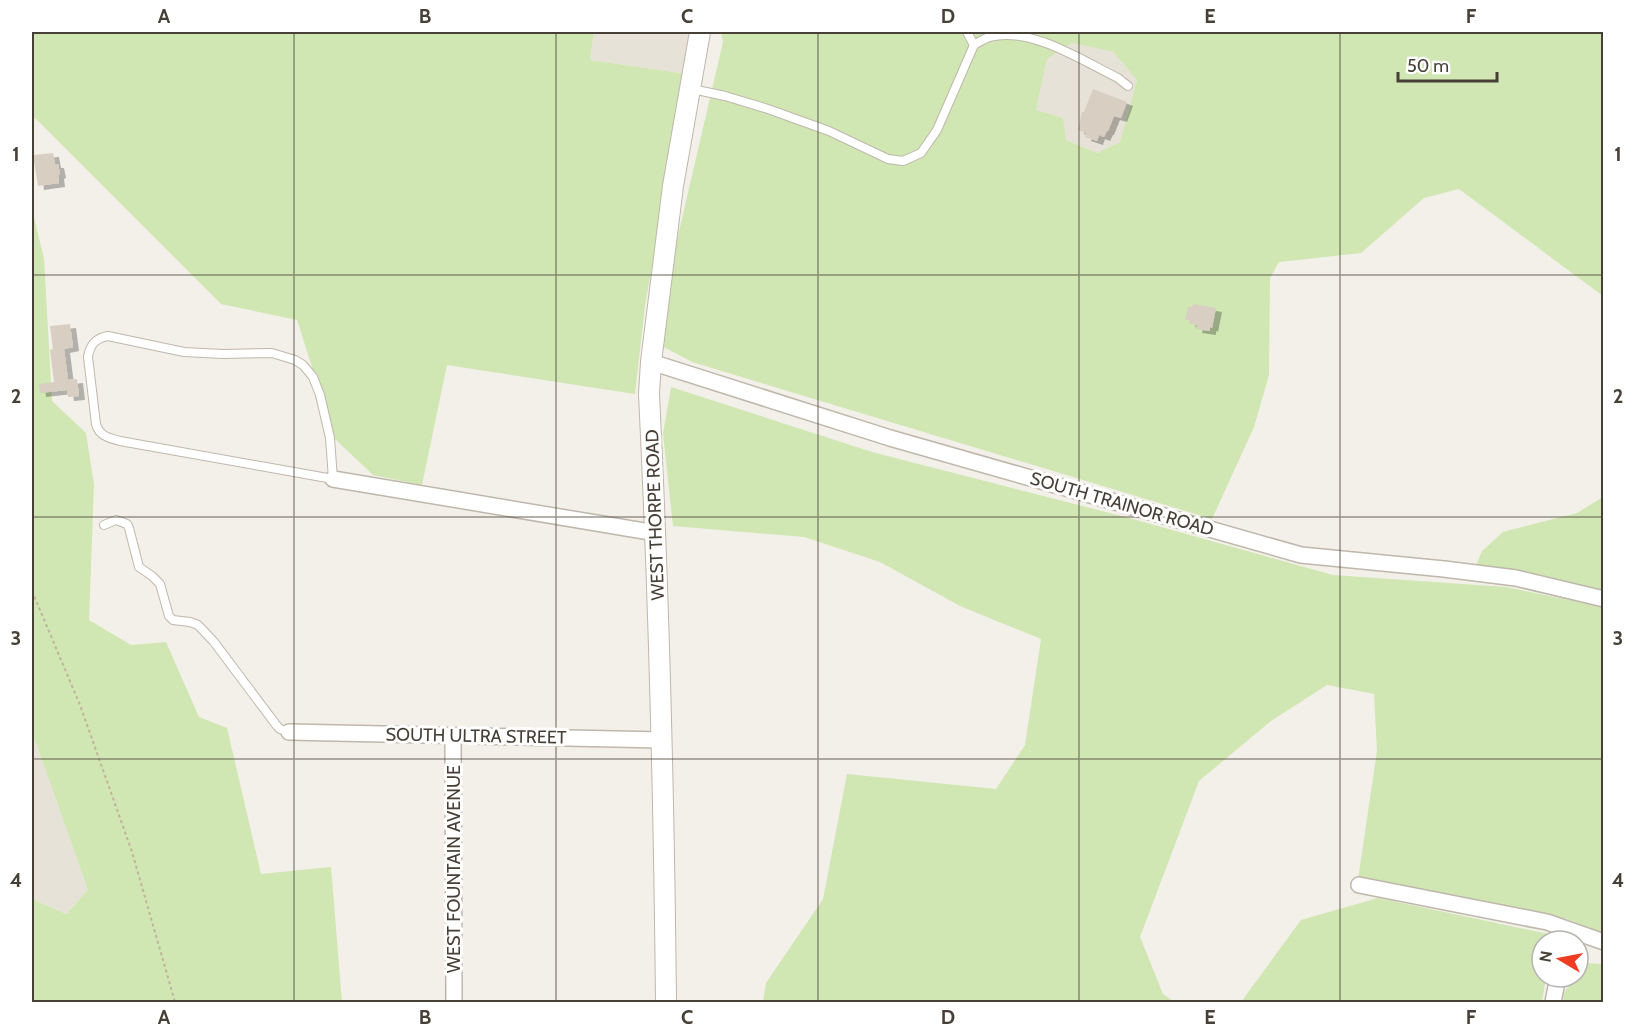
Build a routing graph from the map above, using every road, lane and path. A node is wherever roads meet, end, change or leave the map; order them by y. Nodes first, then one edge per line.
1 (700, 32) edge
2 (968, 32) edge
3 (985, 32) edge
4 (974, 45) junction
5 (1128, 86) dead end
6 (690, 89) junction
7 (651, 362) junction
8 (333, 478) junction
9 (104, 525) dead end
10 (656, 533) junction
11 (32, 591) edge
12 (1604, 599) edge
13 (290, 732) joint
14 (453, 736) junction
15 (662, 740) junction
16 (1359, 885) dead end
17 (1557, 929) edge
18 (175, 1002) edge
19 (454, 1002) edge
20 (666, 1002) edge

1 - 6 street, WEST THORPE ROAD
2 - 4 lane
3 - 4 lane
4 - 5 lane
4 - 6 lane
6 - 7 street, WEST THORPE ROAD
7 - 10 street, WEST THORPE ROAD
7 - 12 street, SOUTH TRAINOR ROAD
8 - 8 lane
8 - 10 street
9 - 13 lane
10 - 15 street, WEST THORPE ROAD
11 - 18 path
13 - 14 street, SOUTH ULTRA STREET
14 - 15 street, SOUTH ULTRA STREET
14 - 19 street, WEST FOUNTAIN AVENUE
15 - 20 street, WEST THORPE ROAD
16 - 17 street

